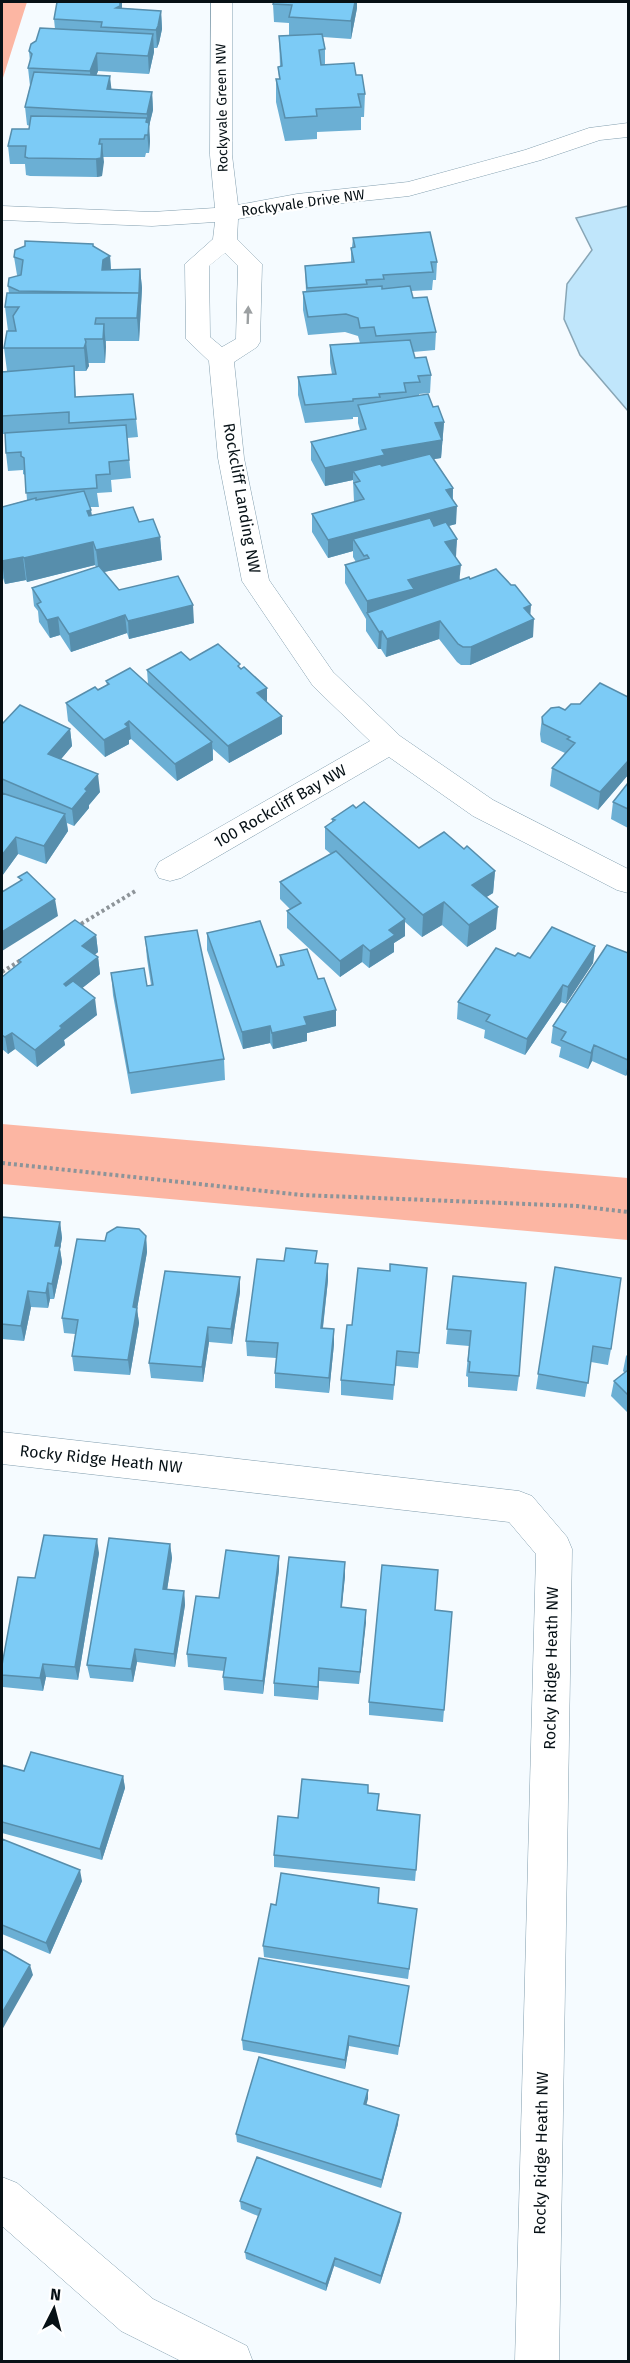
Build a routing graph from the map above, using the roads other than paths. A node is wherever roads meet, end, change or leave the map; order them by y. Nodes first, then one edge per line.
1 (220, 2) edge
2 (628, 130) edge
3 (2, 213) edge
4 (227, 214) junction
5 (225, 241) junction
6 (221, 359) junction
7 (390, 743) junction
8 (170, 870) road end
9 (628, 882) edge
10 (2, 1448) edge
11 (2, 2198) edge
12 (231, 2361) edge
13 (537, 2361) edge

1 - 4 street, Rockyvale Green NW
2 - 4 street, Rockyvale Drive NW
3 - 4 street, Rockyvale Drive NW
4 - 5 street
5 - 6 street
6 -> 5 street
6 - 7 street, Rockcliff Landing NW
7 - 8 street, 100 Rockcliff Bay NW
7 - 9 street, Rockcliff Landing NW
10 - 13 street, Rocky Ridge Heath NW
11 - 12 street

